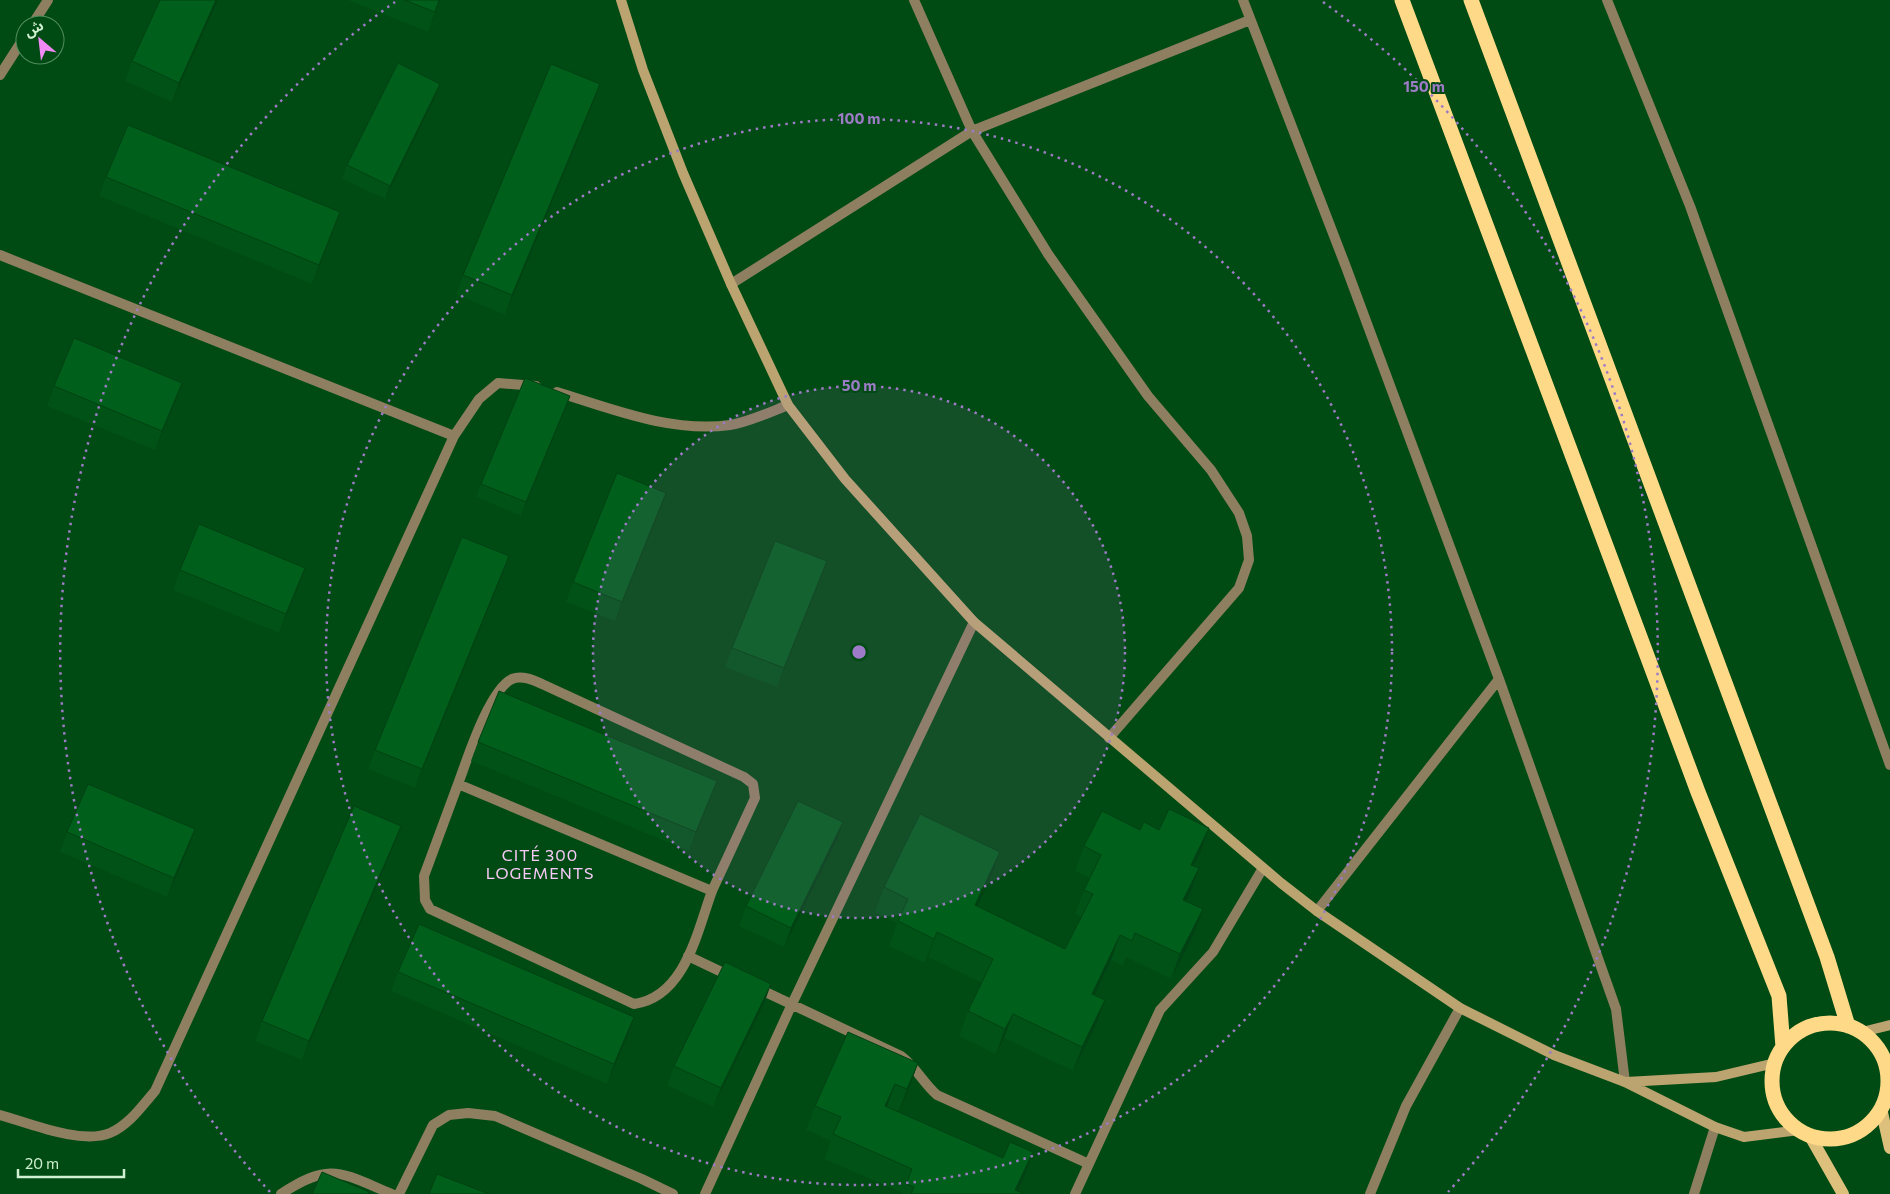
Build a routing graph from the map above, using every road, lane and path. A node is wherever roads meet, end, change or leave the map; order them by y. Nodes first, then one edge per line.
1 (48, 0) edge
2 (621, 0) edge
3 (914, 0) edge
4 (1242, 0) edge
5 (1402, 0) edge
6 (1472, 0) edge
7 (1607, 0) edge
8 (38, 15) edge
9 (1250, 20) junction
10 (15, 52) edge
11 (0, 75) edge
12 (972, 131) junction
13 (0, 255) edge
14 (731, 284) junction
15 (788, 405) junction
16 (454, 436) junction
17 (974, 622) junction
18 (1498, 679) junction
19 (1109, 738) junction
20 (1890, 765) edge
21 (458, 784) junction
22 (1263, 868) junction
23 (712, 891) junction
24 (1317, 911) junction
25 (688, 956) junction
26 (792, 1004) junction
27 (1460, 1008) junction
28 (1890, 1025) edge
29 (1855, 1029) junction
30 (1784, 1047) junction
31 (1775, 1063) junction
32 (1625, 1082) junction
33 (1889, 1090) edge
34 (1881, 1108) junction
35 (0, 1115) edge
36 (1714, 1127) junction
37 (1805, 1133) junction
38 (1890, 1148) edge
39 (1089, 1164) junction
40 (1076, 1192) edge
41 (281, 1194) edge
42 (392, 1194) edge
43 (399, 1194) edge
44 (673, 1194) edge
45 (705, 1194) edge
46 (1088, 1194) edge
47 (1370, 1194) edge
48 (1694, 1194) edge
49 (1843, 1194) edge

1 - 8 street
2 - 14 street
3 - 12 street
4 - 9 street
5 - 30 highway
6 - 29 highway
7 - 20 street
9 - 12 street
9 - 18 street
10 - 11 street
12 - 14 street
12 - 19 street
13 - 16 street
14 - 15 street
15 - 16 street
15 - 17 street
16 - 35 street
17 - 19 street
17 - 26 street
18 - 24 street
18 - 32 street
19 - 22 street
21 - 23 street
21 - 23 street
21 - 25 street
22 - 24 street
22 - 39 street
23 - 25 street
24 - 27 street
25 - 26 street
26 - 39 street
26 - 45 street
27 - 32 street
27 - 47 street
28 - 29 street
29 - 30 highway
29 - 33 highway
30 - 31 highway
31 - 32 street
31 - 37 highway
32 - 36 street
33 - 34 highway
34 - 37 highway
34 - 38 main road
36 - 37 street
36 - 48 street
37 - 49 main road
39 - 40 street
40 - 46 street
41 - 42 street
43 - 44 street

